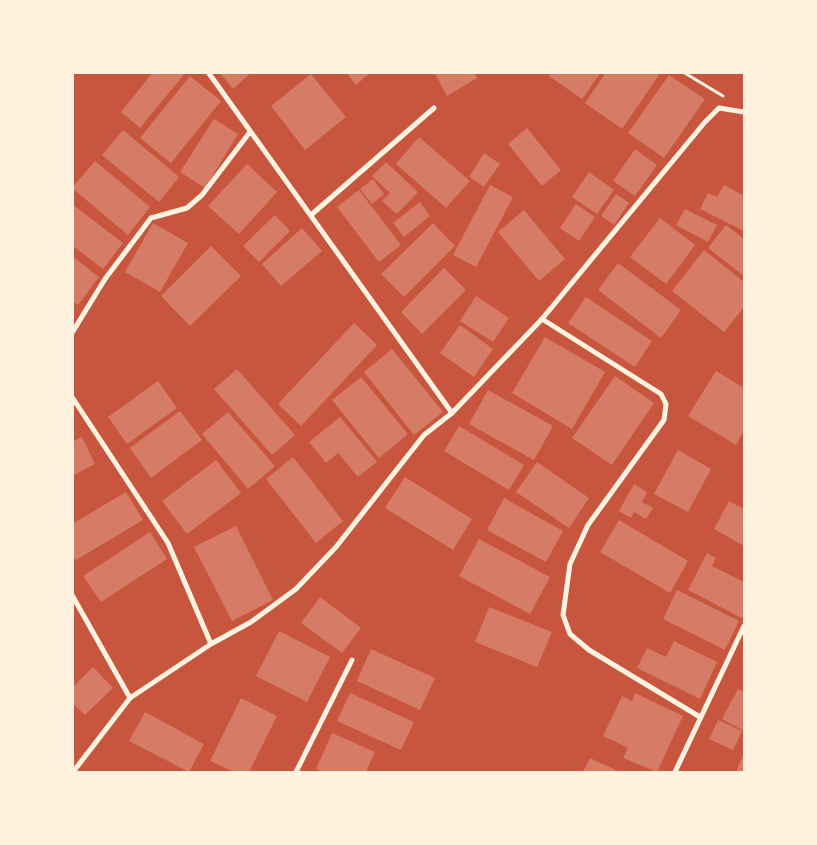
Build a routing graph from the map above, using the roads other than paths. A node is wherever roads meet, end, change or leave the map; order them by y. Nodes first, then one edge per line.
1 (208, 72) edge
2 (434, 108) dead end
3 (744, 112) edge
4 (250, 132) junction
5 (311, 214) junction
6 (542, 319) junction
7 (72, 333) edge
8 (72, 397) edge
9 (452, 413) junction
10 (72, 595) edge
11 (744, 626) edge
12 (211, 644) junction
13 (352, 660) dead end
14 (130, 698) junction
15 (700, 717) junction
16 (73, 772) edge
17 (296, 772) edge
18 (676, 772) edge

1 - 4 street
2 - 5 street
3 - 6 street
4 - 5 street
4 - 7 street
5 - 9 street
6 - 9 street
6 - 15 street
8 - 12 street
9 - 12 street
10 - 14 street
11 - 15 street
12 - 14 street
13 - 17 street
14 - 16 street
15 - 18 street

